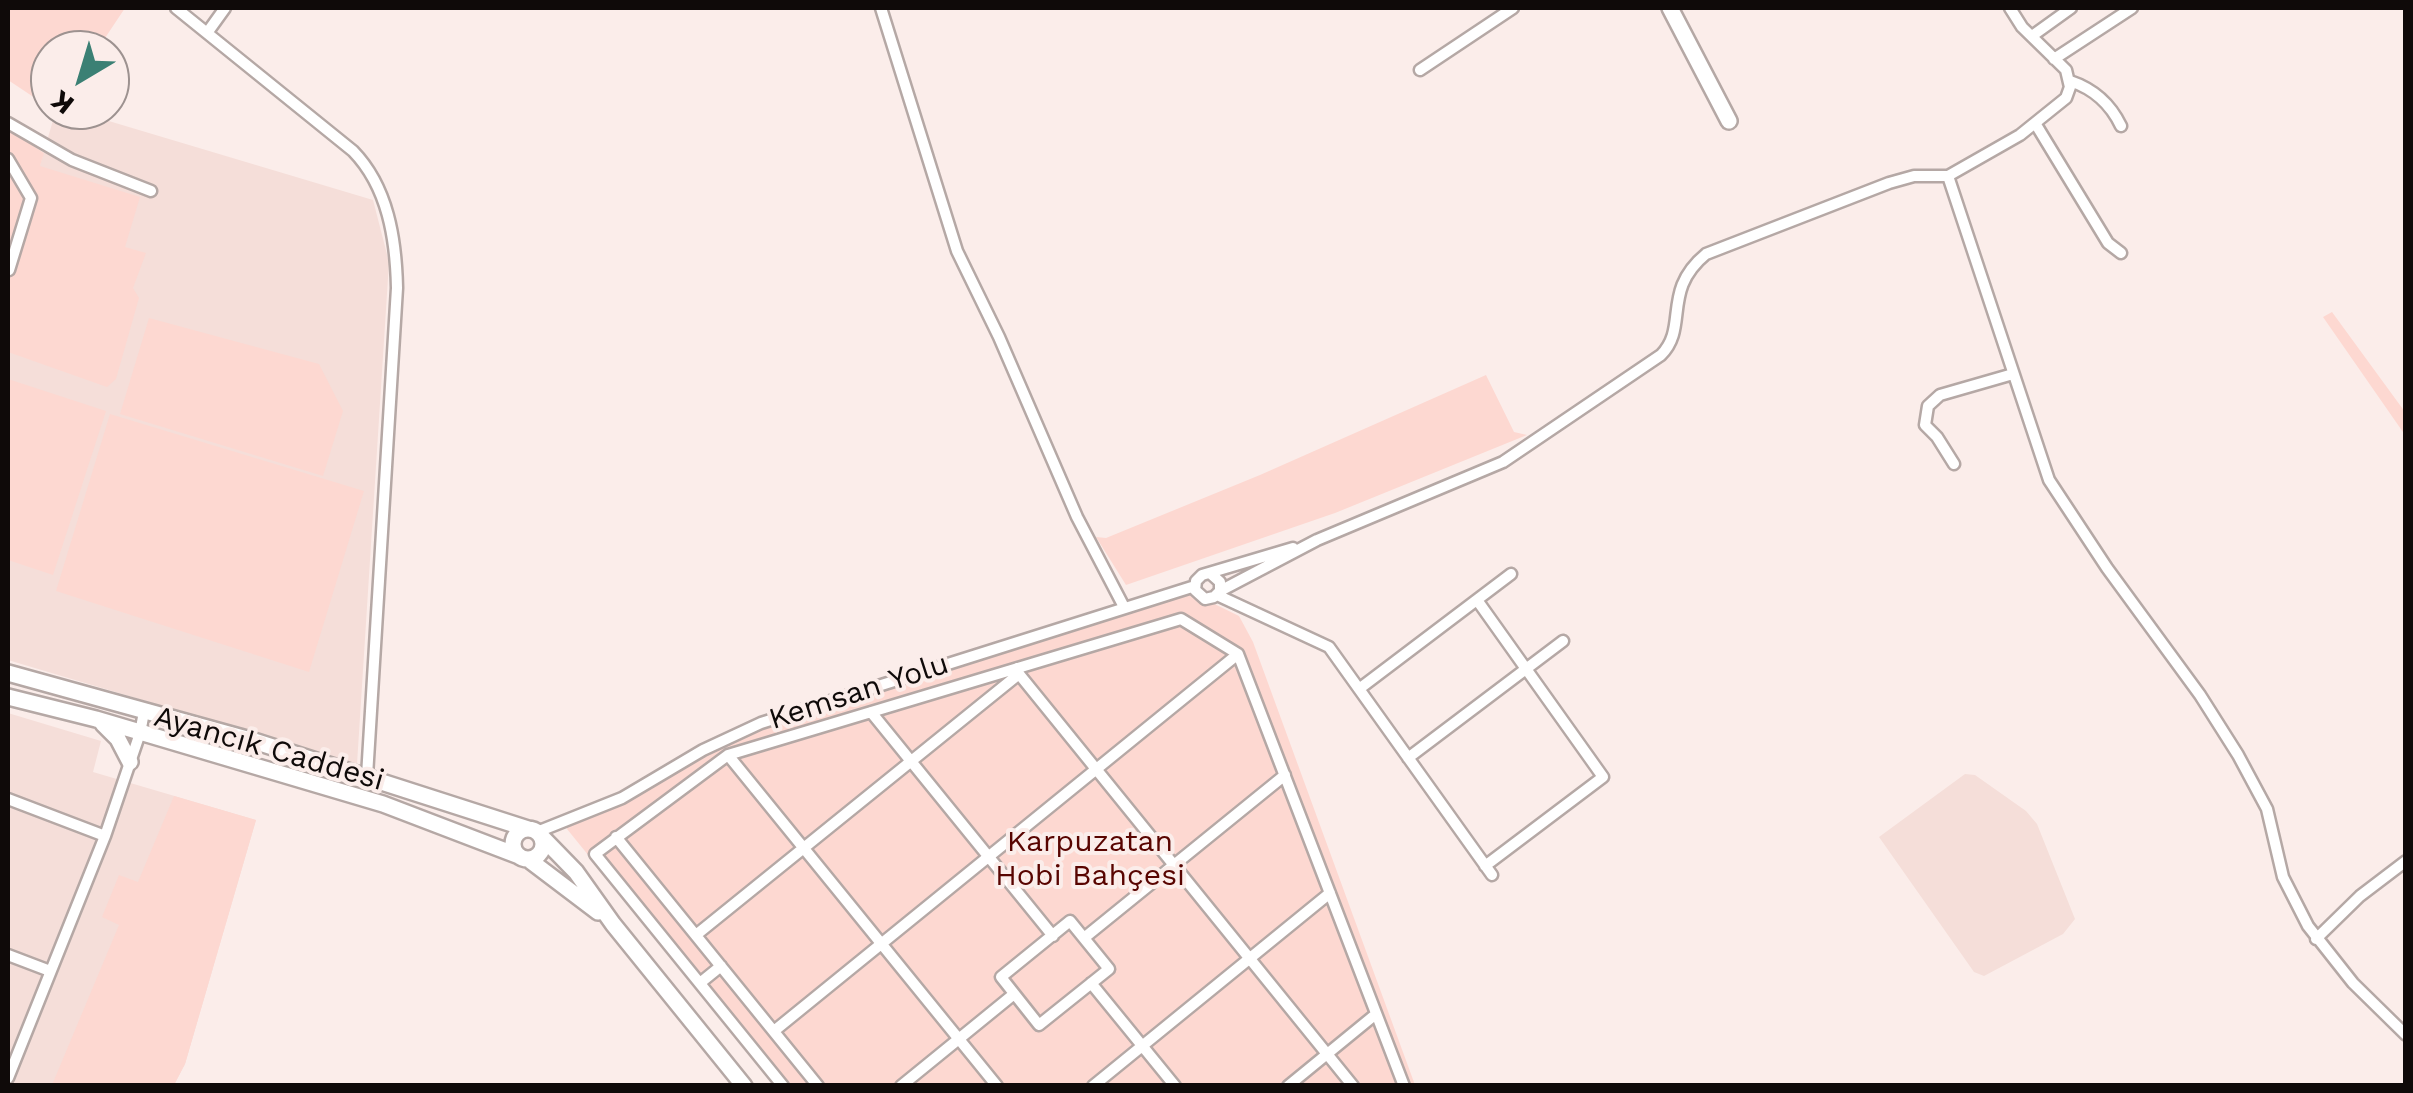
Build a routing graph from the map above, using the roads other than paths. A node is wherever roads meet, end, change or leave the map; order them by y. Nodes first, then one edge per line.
1 (176, 8) edge
2 (226, 8) edge
3 (881, 8) edge
4 (1513, 8) edge
5 (1670, 8) edge
6 (2010, 8) edge
7 (2071, 8) edge
8 (2132, 8) edge
9 (208, 33) junction
10 (2032, 36) junction
11 (2054, 59) junction
12 (1420, 70) dead end
13 (2070, 80) junction
14 (1729, 121) dead end
15 (8, 123) edge
16 (2035, 123) junction
17 (2122, 126) dead end
18 (8, 160) edge
19 (1948, 176) junction
20 (151, 191) dead end
21 (2122, 253) dead end
22 (8, 270) edge
23 (2014, 374) junction
24 (1954, 464) dead end
25 (1318, 540) junction
26 (1210, 574) junction
27 (1511, 574) dead end
28 (1195, 586) junction
29 (1218, 593) junction
30 (1477, 600) junction
31 (1124, 607) junction
32 (1564, 642) dead end
33 (1238, 654) junction
34 (1526, 669) junction
35 (1018, 671) junction
36 (8, 673) edge
37 (1358, 688) junction
38 (8, 697) edge
39 (144, 712) junction
40 (871, 712) junction
41 (100, 721) junction
42 (140, 733) junction
43 (728, 755) junction
44 (1408, 758) junction
45 (911, 761) junction
46 (130, 762) junction
47 (1096, 770) junction
48 (1285, 775) junction
49 (366, 776) junction
50 (8, 799) edge
51 (535, 832) junction
52 (105, 836) junction
53 (616, 837) junction
54 (804, 848) junction
55 (989, 856) junction
56 (524, 857) junction
57 (2406, 861) edge
58 (1174, 865) junction
59 (1330, 893) junction
60 (612, 924) junction
61 (696, 936) junction
62 (1053, 936) junction
63 (1084, 938) junction
64 (2316, 939) junction
65 (881, 944) junction
66 (8, 955) edge
67 (1250, 958) junction
68 (721, 966) junction
69 (50, 971) junction
70 (700, 983) junction
71 (1092, 983) junction
72 (1014, 994) junction
73 (1376, 1014) junction
74 (774, 1031) junction
75 (2406, 1034) edge
76 (959, 1039) junction
77 (1142, 1046) junction
78 (1327, 1054) junction
79 (8, 1078) edge
80 (744, 1086) edge
81 (783, 1086) edge
82 (818, 1086) edge
83 (902, 1086) edge
84 (997, 1086) edge
85 (1093, 1086) edge
86 (1175, 1086) edge
87 (1288, 1086) edge
88 (1353, 1086) edge
89 (1404, 1086) edge

1 - 9 street
2 - 9 street
3 - 31 street
4 - 12 street
5 - 14 street
6 - 10 street
7 - 10 street
8 - 11 street
9 - 49 street
10 - 11 street
11 - 13 street
13 - 16 street
13 - 17 street
15 - 20 street
16 - 19 street
16 - 21 street
18 - 22 street
19 - 23 street
19 - 25 street
23 - 24 street
23 - 64 street
25 - 26 street
25 - 29 street
26 - 28 street
26 - 29 street
27 - 30 street
28 - 29 street
28 - 31 street, Kemsan Yolu
29 - 37 street
30 - 34 street
30 - 37 street
31 - 51 street, Kemsan Yolu
32 - 34 street
33 - 35 street
33 - 47 street
33 - 48 street
34 - 44 street
34 - 44 street
35 - 40 street
35 - 45 street
35 - 47 street
36 - 39 street, Ayancık Caddesi
37 - 44 street
38 - 41 street, Ayancık Caddesi
39 - 42 street
39 - 49 street, Ayancık Caddesi
40 - 43 street
40 - 45 street
41 - 42 street, Ayancık Caddesi
41 - 46 street
42 - 46 street
42 - 56 street, Ayancık Caddesi
43 - 53 street
43 - 54 street
45 - 54 street
45 - 55 street
46 - 52 street
47 - 55 street
47 - 58 street
48 - 58 street
48 - 59 street
49 - 51 street, Ayancık Caddesi
50 - 52 street
51 - 56 street
51 - 56 street
51 - 60 street, Ayancık Caddesi
52 - 69 street
53 - 61 street
53 - 70 street
54 - 61 street
54 - 65 street
55 - 62 street
55 - 65 street
56 - 60 street, Ayancık Caddesi
57 - 64 street
58 - 63 street
58 - 67 street
59 - 67 street
59 - 73 street
60 - 80 street, Ayancık Caddesi
61 - 68 street
62 - 63 street
62 - 72 street
63 - 71 street
64 - 75 street
65 - 74 street
65 - 76 street
66 - 69 street
67 - 77 street
67 - 78 street
68 - 70 street
68 - 74 street
69 - 79 street
70 - 81 street
71 - 72 street
71 - 77 street
72 - 76 street
73 - 78 street
73 - 89 street
74 - 82 street
76 - 83 street
76 - 84 street
77 - 85 street
77 - 86 street
78 - 87 street
78 - 88 street

